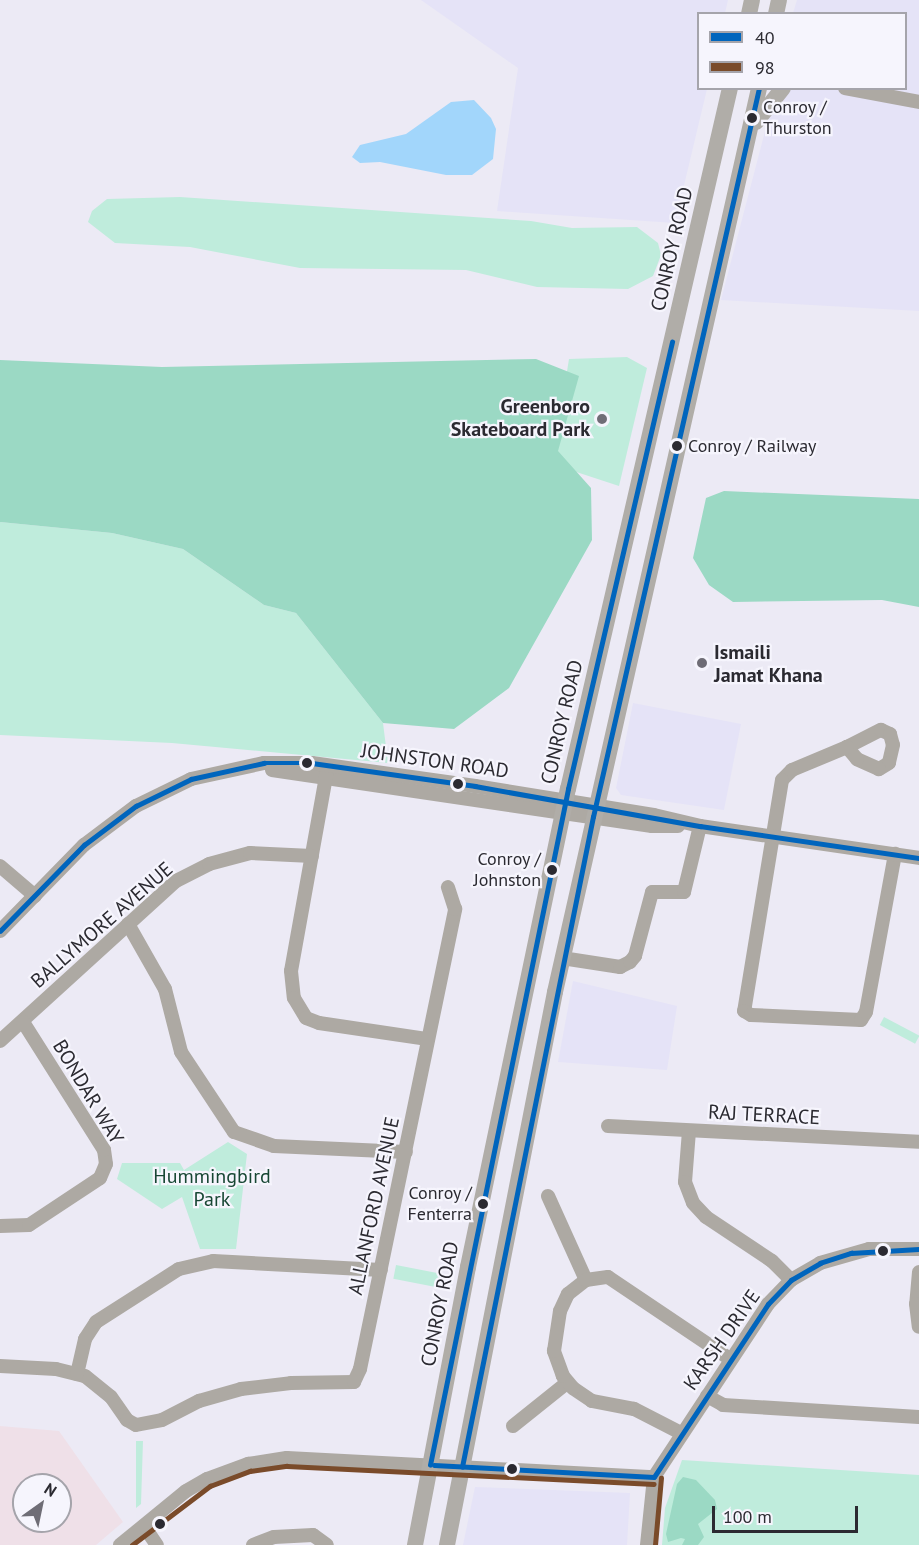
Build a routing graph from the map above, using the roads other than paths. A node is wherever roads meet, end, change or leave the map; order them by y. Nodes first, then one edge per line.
1 (730, 90) edge
2 (759, 90) edge
3 (781, 90) edge
4 (856, 90) edge
5 (919, 102) edge
6 (748, 135) junction
7 (848, 747) dead end
8 (327, 772) junction
9 (564, 806) junction
10 (594, 812) junction
11 (700, 826) junction
12 (776, 836) junction
13 (895, 854) junction
14 (312, 856) junction
15 (919, 858) edge
16 (0, 866) edge
17 (448, 887) dead end
18 (35, 896) junction
19 (128, 924) junction
20 (0, 931) edge
21 (562, 958) junction
22 (523, 1002) junction
23 (552, 1007) junction
24 (23, 1022) junction
25 (428, 1039) junction
26 (0, 1041) edge
27 (608, 1126) dead end
28 (689, 1131) junction
29 (919, 1142) edge
30 (406, 1152) junction
31 (548, 1196) dead end
32 (0, 1226) edge
33 (919, 1249) edge
34 (381, 1270) junction
35 (919, 1272) edge
36 (586, 1280) junction
37 (791, 1281) junction
38 (919, 1327) edge
39 (730, 1359) junction
40 (0, 1366) edge
41 (77, 1374) junction
42 (568, 1382) junction
43 (707, 1396) junction
44 (919, 1417) edge
45 (513, 1426) dead end
46 (681, 1433) junction
47 (430, 1465) junction
48 (462, 1467) junction
49 (654, 1477) junction
50 (144, 1526) junction
51 (120, 1545) edge
52 (157, 1545) edge
53 (253, 1545) edge
54 (327, 1545) edge
55 (415, 1545) edge
56 (447, 1545) edge
57 (647, 1545) edge

1 - 9 main road, CONROY ROAD
2 - 6 main road
3 - 6 main road
4 - 5 street
6 - 10 main road
7 - 12 street
8 - 9 street, JOHNSTON ROAD
8 - 14 street
8 - 18 street, JOHNSTON ROAD
9 - 10 street, JOHNSTON ROAD
9 - 22 main road, CONROY ROAD
10 - 11 street, JOHNSTON ROAD
10 - 21 main road
11 - 12 street, JOHNSTON ROAD
11 - 21 street
12 - 13 street, JOHNSTON ROAD
12 - 13 street
13 - 15 street, JOHNSTON ROAD
14 - 19 street, BALLYMORE AVENUE
14 - 25 street
16 - 18 street
17 - 25 street, ALLANFORD AVENUE
18 - 20 street, JOHNSTON ROAD
19 - 24 street, BALLYMORE AVENUE
19 - 30 street
21 - 23 main road
22 - 23 main road
22 - 47 main road, CONROY ROAD
23 - 48 main road
24 - 26 street, BALLYMORE AVENUE
24 - 32 street, BONDAR WAY
25 - 30 street, ALLANFORD AVENUE
27 - 28 street, RAJ TERRACE
28 - 29 street, RAJ TERRACE
28 - 37 street
30 - 34 street, ALLANFORD AVENUE
31 - 36 street
33 - 37 street, KARSH DRIVE
34 - 41 street
34 - 41 street, ALLANFORD AVENUE
35 - 38 street
36 - 39 street
36 - 42 street
37 - 39 street, KARSH DRIVE
39 - 43 street, KARSH DRIVE
40 - 41 street, ALLANFORD AVENUE
42 - 45 street
42 - 46 street
43 - 44 street
43 - 46 street, KARSH DRIVE
46 - 49 street, KARSH DRIVE
47 - 48 street
47 - 50 street
47 - 55 main road, CONROY ROAD
48 - 49 street
48 - 56 main road
49 - 57 street
50 - 51 street
50 - 52 street
53 - 54 street

